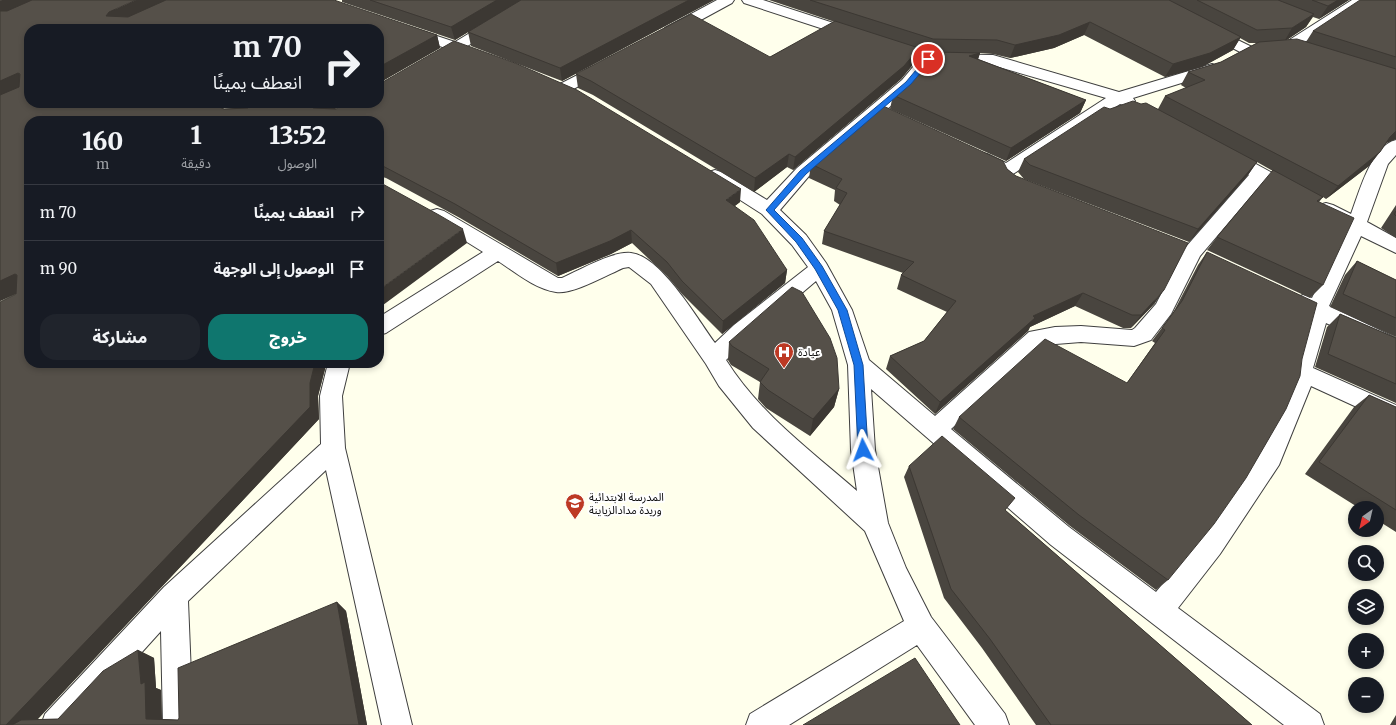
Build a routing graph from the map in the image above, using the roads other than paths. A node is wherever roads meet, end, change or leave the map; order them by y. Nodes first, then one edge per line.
1 (534, 0) edge
2 (727, 0) edge
3 (749, 0) edge
4 (1361, 0) edge
5 (1306, 20) edge
6 (1200, 25) edge
7 (396, 26) edge
8 (1320, 26) junction
9 (658, 37) edge
10 (456, 47) junction
11 (1306, 51) edge
12 (1256, 52) junction
13 (483, 57) edge
14 (436, 58) edge
15 (617, 59) edge
16 (928, 59) junction
17 (542, 80) edge
18 (562, 89) junction
19 (1119, 97) junction
20 (586, 99) edge
21 (1139, 108) edge
22 (1396, 145) edge
23 (1213, 148) edge
24 (966, 151) edge
25 (701, 168) edge
26 (1261, 173) junction
27 (419, 205) edge
28 (769, 210) junction
29 (1356, 226) junction
30 (1396, 246) edge
31 (1184, 250) junction
32 (498, 252) junction
33 (1212, 262) edge
34 (819, 268) junction
35 (1289, 297) edge
36 (1317, 310) junction
37 (384, 324) edge
38 (1396, 348) edge
39 (714, 358) junction
40 (859, 365) junction
41 (337, 368) edge
42 (1301, 372) junction
43 (1396, 415) edge
44 (935, 430) junction
45 (333, 448) junction
46 (875, 523) junction
47 (174, 596) junction
48 (1159, 610) junction
49 (920, 627) junction
50 (56, 725) edge
51 (178, 725) edge
52 (397, 725) edge
53 (761, 725) edge
54 (994, 725) edge
55 (1309, 725) edge

1 - 10 street
2 - 9 street
3 - 16 street
4 - 8 street
5 - 8 street
6 - 12 street
7 - 10 street
8 - 12 street
10 - 13 street
10 - 14 street
11 - 12 street
12 - 19 street
15 - 18 street
16 - 19 street
16 - 28 street
17 - 18 street
18 - 20 street
19 - 21 street
19 - 24 street
22 - 29 street
23 - 26 street
25 - 28 street
26 - 29 street
26 - 31 street
27 - 32 street
28 - 34 street
29 - 30 street
29 - 36 street
31 - 33 street
31 - 44 street
32 - 37 street
32 - 39 street
34 - 39 street
34 - 40 street
35 - 36 street
36 - 38 street
36 - 42 street
39 - 46 street
40 - 44 street
40 - 46 street
41 - 45 street
42 - 43 street
42 - 48 street
44 - 48 street
45 - 47 street
45 - 52 street
46 - 49 street
47 - 50 street
47 - 51 street
48 - 55 street
49 - 53 street
49 - 54 street

